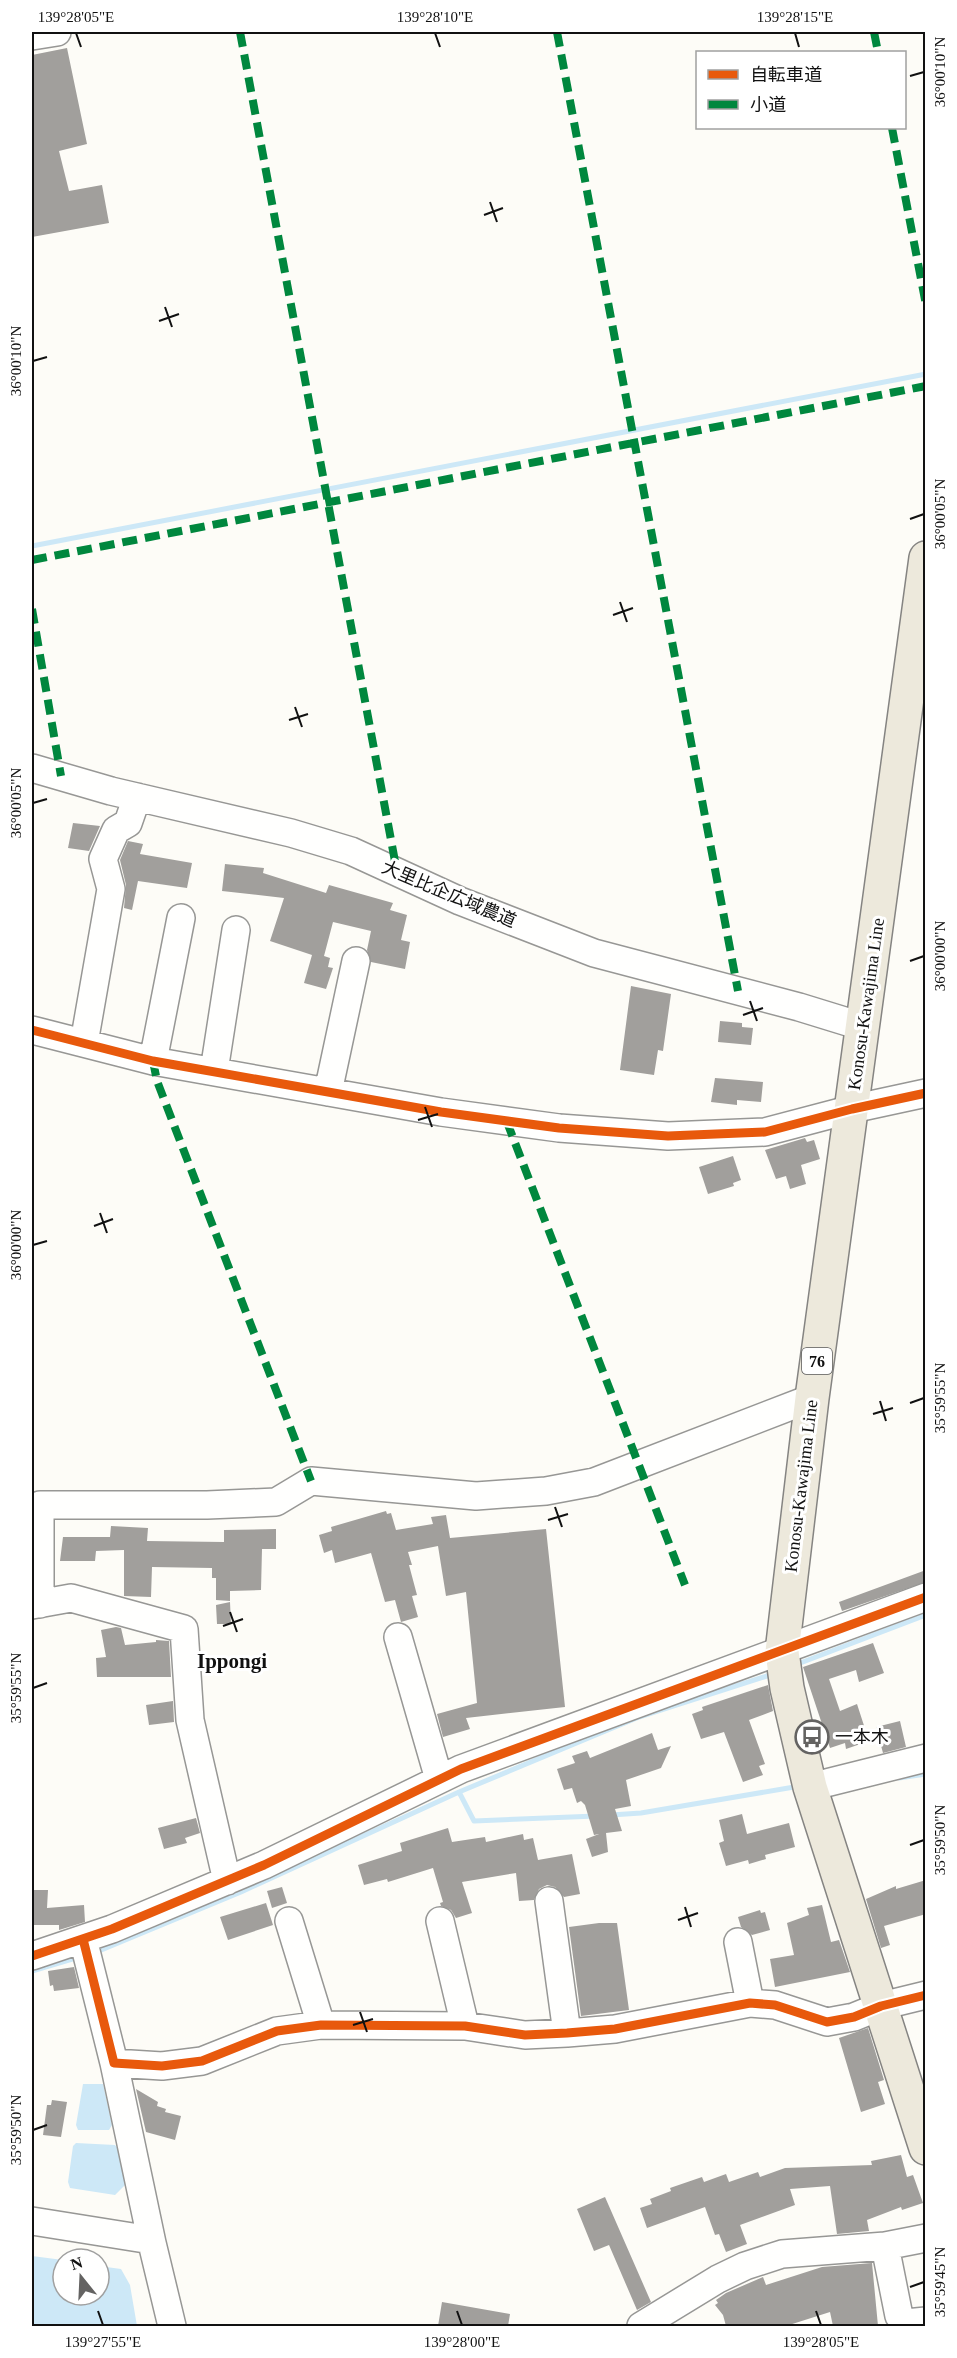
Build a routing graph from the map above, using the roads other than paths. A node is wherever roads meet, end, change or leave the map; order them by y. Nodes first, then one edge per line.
1 (57, 32) edge
2 (32, 36) edge
3 (926, 558) edge
4 (32, 768) edge
5 (137, 796) junction
6 (182, 918) dead end
7 (236, 930) dead end
8 (356, 961) dead end
9 (864, 1027) junction
10 (32, 1030) edge
11 (84, 1043) junction
12 (153, 1061) junction
13 (214, 1071) junction
14 (327, 1092) junction
15 (926, 1093) edge
16 (852, 1108) junction
17 (812, 1398) junction
18 (926, 1597) edge
19 (36, 1605) edge
20 (398, 1637) dead end
21 (782, 1652) junction
22 (926, 1758) edge
23 (439, 1779) junction
24 (810, 1787) junction
25 (226, 1881) junction
26 (549, 1901) dead end
27 (289, 1920) dead end
28 (440, 1921) dead end
29 (83, 1939) junction
30 (738, 1942) dead end
31 (32, 1956) edge
32 (926, 1995) edge
33 (750, 2003) junction
34 (881, 2006) junction
35 (321, 2025) junction
36 (465, 2026) junction
37 (567, 2033) junction
38 (114, 2063) junction
39 (926, 2148) edge
40 (32, 2222) edge
41 (926, 2238) edge
42 (152, 2243) junction
43 (885, 2246) junction
44 (926, 2321) edge
45 (171, 2326) edge
46 (642, 2326) edge

1 - 2 street
3 - 9 main road, Konosu-Kawajima Line / 76
4 - 5 street, 大里比企広域農道
5 - 9 street, 大里比企広域農道
5 - 11 street
6 - 12 street
7 - 13 street
8 - 14 street
9 - 16 main road, Konosu-Kawajima Line / 76
10 - 11 street
11 - 12 street
12 - 13 street
13 - 14 street
14 - 16 street
15 - 16 street
16 - 17 main road, Konosu-Kawajima Line / 76
17 - 19 street
17 - 21 main road, Konosu-Kawajima Line / 76
18 - 21 street
19 - 25 street
20 - 23 street
21 - 23 street
21 - 24 main road, Konosu-Kawajima Line / 76
22 - 24 street
23 - 25 street
24 - 34 main road, Konosu-Kawajima Line / 76
25 - 29 street
26 - 37 street
27 - 35 street
28 - 36 street
29 - 31 street
29 - 38 street
30 - 33 street
32 - 34 street
33 - 34 street
33 - 37 street
34 - 39 main road, Konosu-Kawajima Line / 76
35 - 36 street
35 - 38 street
36 - 37 street
38 - 42 street
40 - 42 street
41 - 43 street
42 - 45 street
43 - 44 street
43 - 46 street

